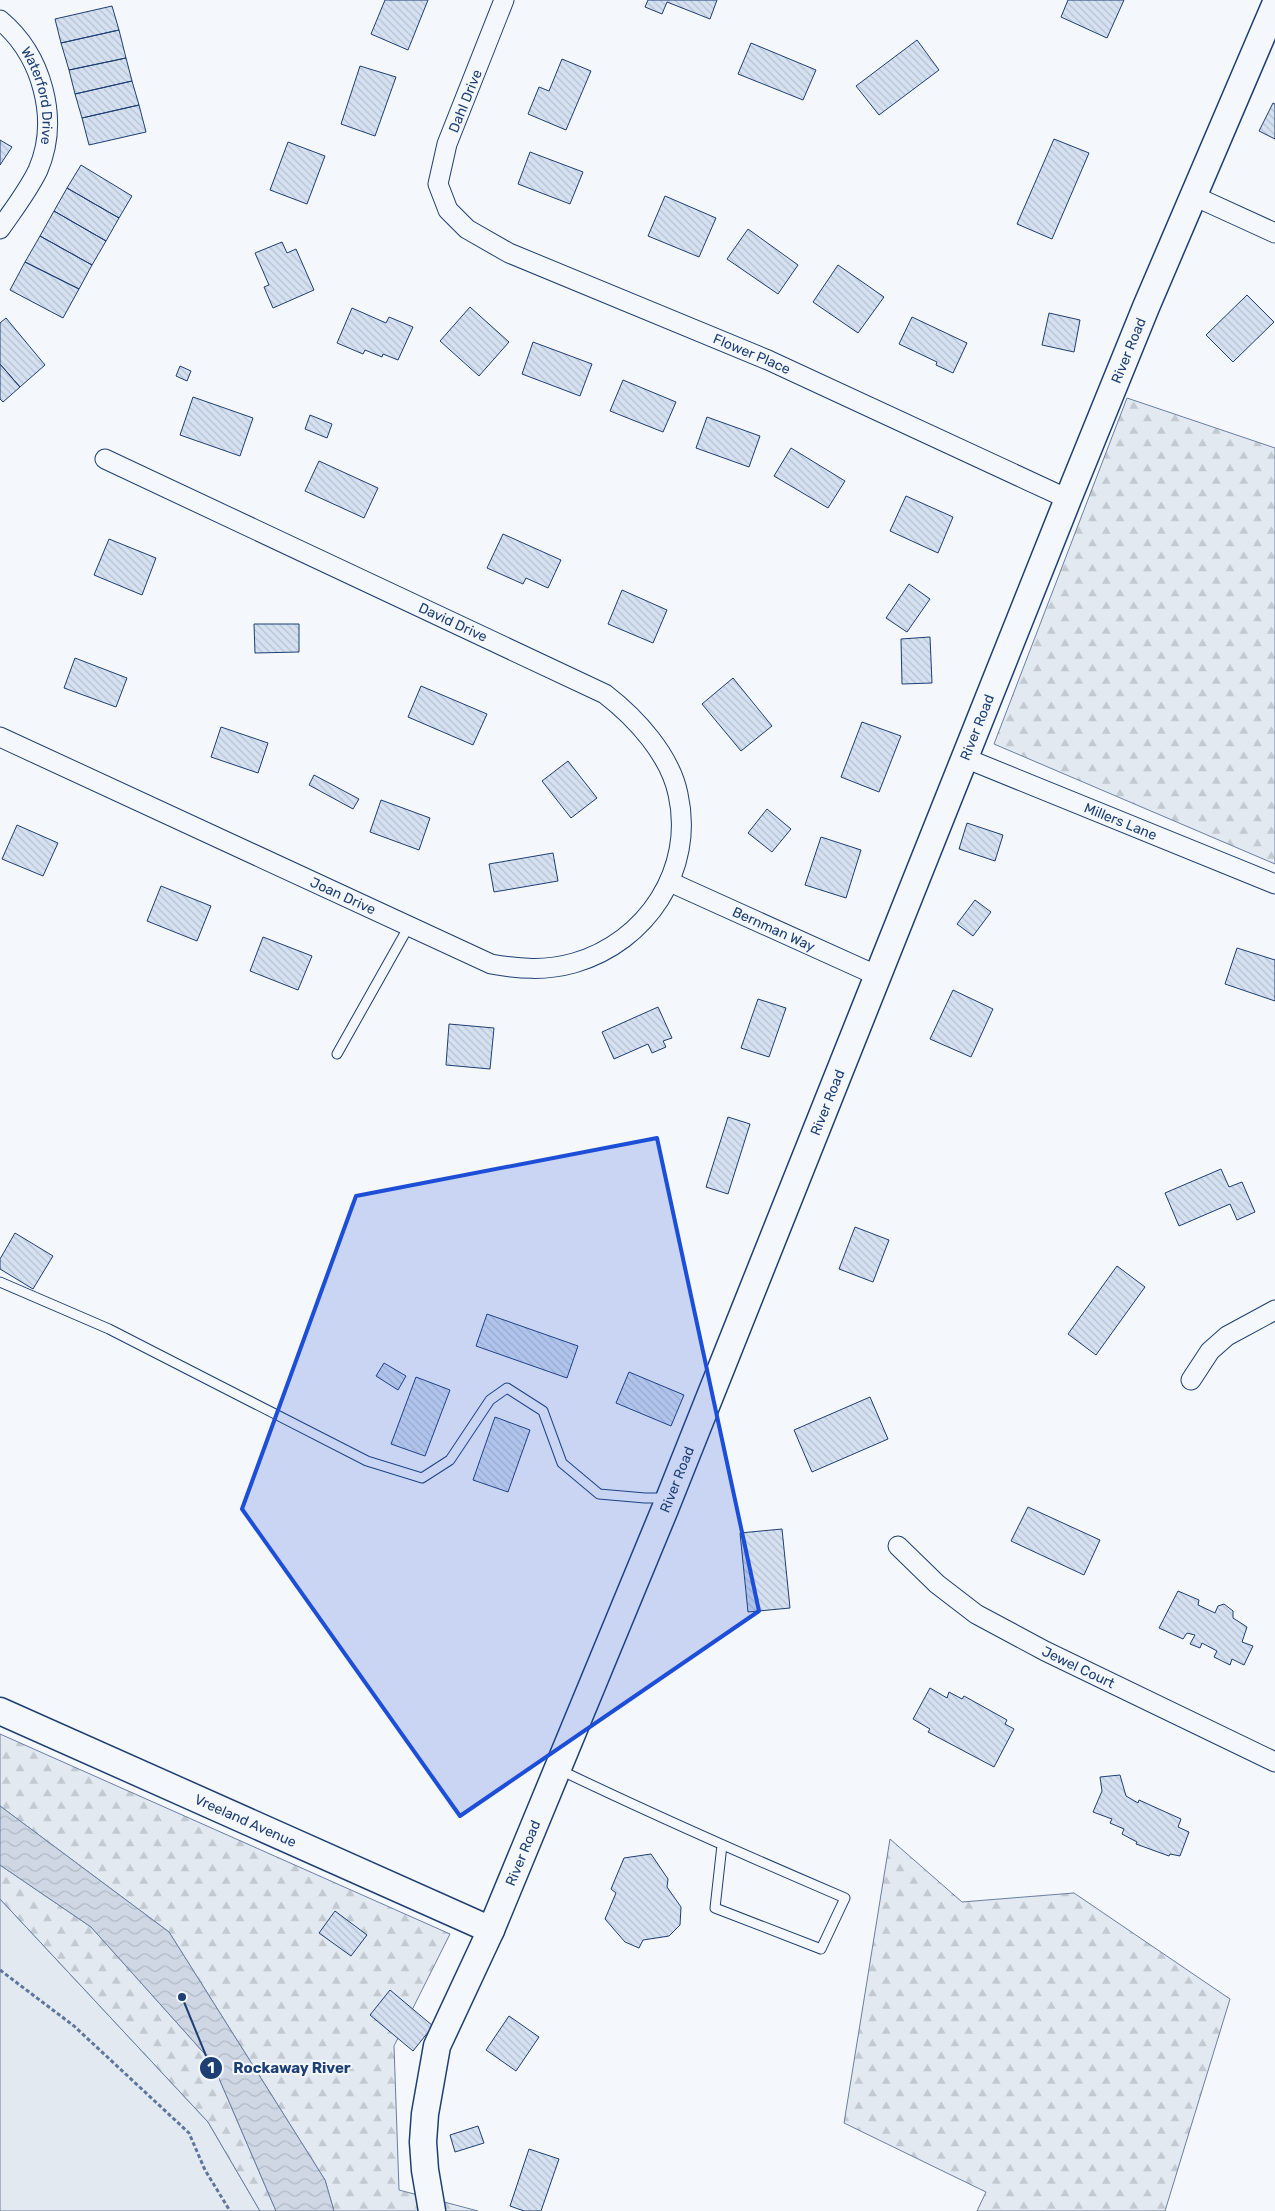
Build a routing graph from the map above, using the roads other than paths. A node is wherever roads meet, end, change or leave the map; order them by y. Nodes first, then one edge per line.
1 (504, 0) edge
2 (1275, 5) edge
3 (0, 20) edge
4 (1194, 196) junction
5 (445, 203) joint
6 (0, 229) edge
7 (1275, 233) edge
8 (105, 459) dead end
9 (1068, 499) junction
10 (0, 737) edge
11 (965, 758) junction
12 (670, 882) junction
13 (1275, 884) edge
14 (409, 926) junction
15 (878, 976) junction
16 (337, 1054) dead end
17 (0, 1282) edge
18 (1275, 1310) edge
19 (1191, 1380) dead end
20 (670, 1498) junction
21 (898, 1546) dead end
22 (0, 1711) edge
23 (1275, 1762) edge
24 (558, 1769) junction
25 (722, 1845) junction
26 (490, 1930) junction
27 (432, 2211) edge

1 - 5 street, Dahl Drive
2 - 4 street, River Road
3 - 6 street, Waterford Drive
4 - 7 street
4 - 9 street, River Road
5 - 9 street, Flower Place
8 - 12 street, David Drive
9 - 11 street, River Road
10 - 14 street, Joan Drive
11 - 13 street, Millers Lane
11 - 15 street, River Road
12 - 14 street, Joan Drive
12 - 15 street, Bernman Way
14 - 16 lane
15 - 20 street, River Road
17 - 20 lane
18 - 19 street
20 - 24 street, River Road
21 - 23 street, Jewel Court
22 - 26 street, Vreeland Avenue
24 - 25 lane
24 - 26 street, River Road
25 - 25 lane
26 - 27 street, River Road

